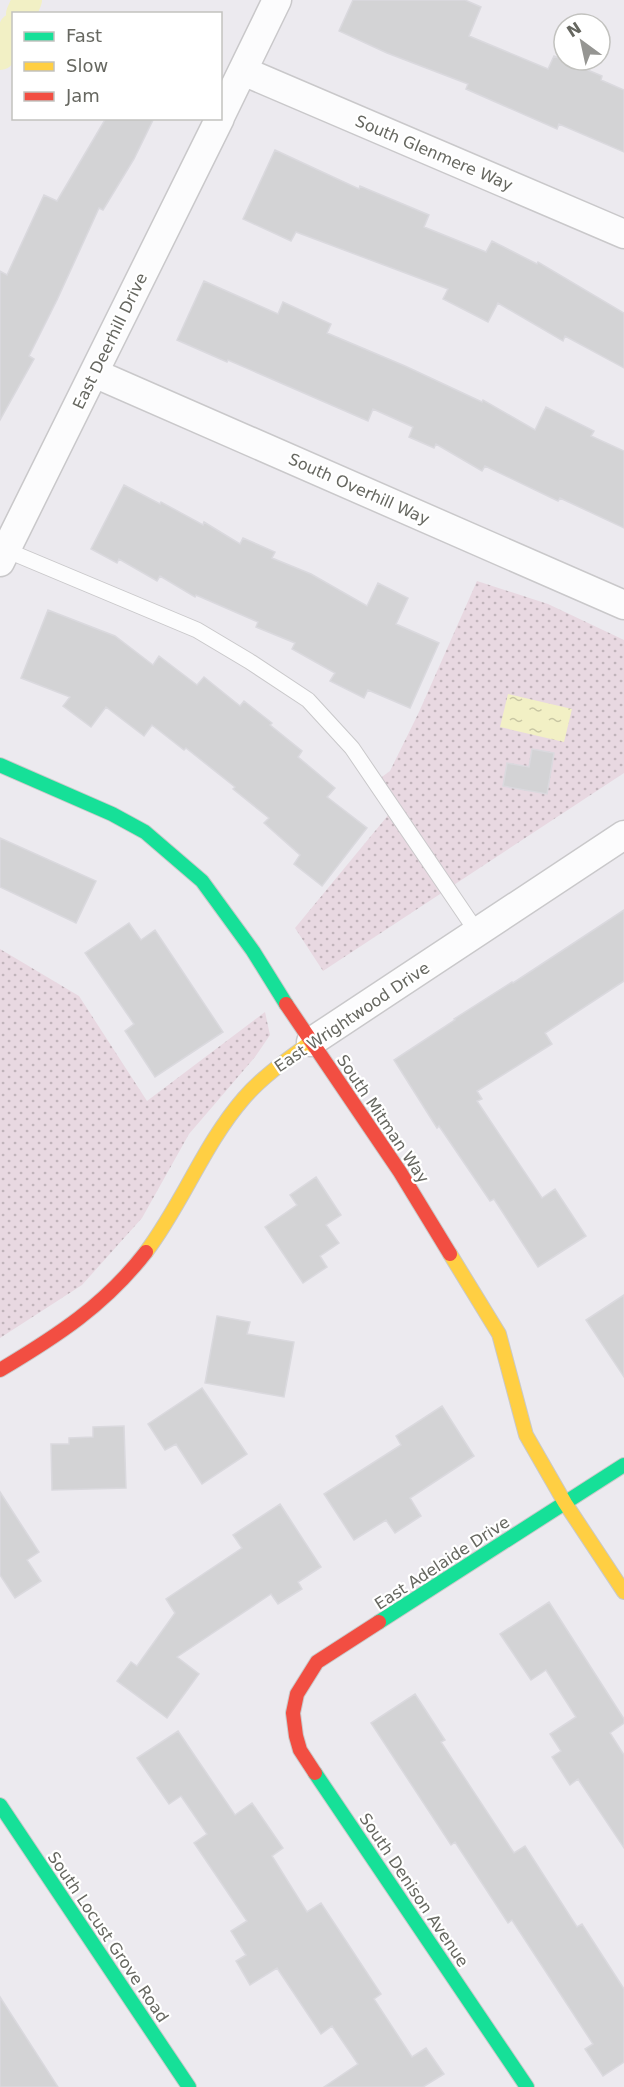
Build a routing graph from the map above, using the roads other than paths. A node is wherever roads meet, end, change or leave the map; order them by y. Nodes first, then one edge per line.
1 (277, 0) edge
2 (243, 71) junction
3 (222, 114) edge
4 (219, 120) edge
5 (624, 234) edge
6 (94, 373) junction
7 (3, 556) edge
8 (624, 605) edge
9 (0, 765) edge
10 (624, 836) edge
11 (477, 932) junction
12 (311, 1042) junction
13 (0, 1370) edge
14 (624, 1465) edge
15 (565, 1503) junction
16 (624, 1592) edge
17 (293, 1703) joint
18 (0, 1804) edge
19 (189, 2087) edge
20 (527, 2087) edge

1 - 2 street, East Deerhill Drive
2 - 3 street, East Deerhill Drive
2 - 5 street, South Glenmere Way
4 - 6 street, East Deerhill Drive
6 - 7 street, East Deerhill Drive
6 - 8 street, South Overhill Way
7 - 11 lane
9 - 12 street, South Mitman Way
10 - 11 street, East Wrightwood Drive
11 - 12 street, East Wrightwood Drive
12 - 13 street, East Wrightwood Drive
12 - 15 street, South Mitman Way
14 - 15 street, East Adelaide Drive
15 - 16 street, South Mitman Way
15 - 17 street, East Adelaide Drive
17 - 20 street, South Denison Avenue
18 - 19 street, South Locust Grove Road

